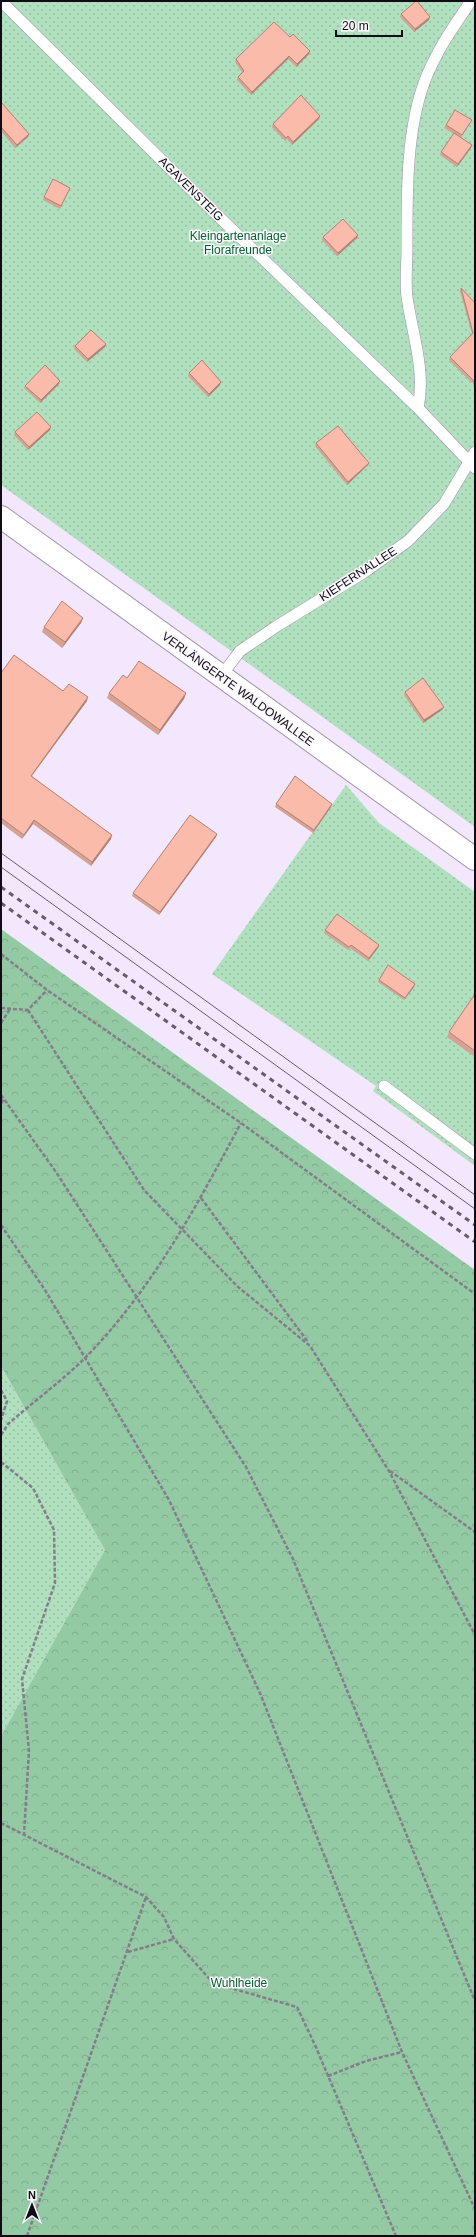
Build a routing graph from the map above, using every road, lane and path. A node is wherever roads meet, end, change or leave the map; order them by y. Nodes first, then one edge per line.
1 (1, 1) edge
2 (471, 1) edge
3 (418, 408) junction
4 (475, 452) edge
5 (471, 465) edge
6 (1, 517) edge
7 (221, 676) junction
8 (475, 859) edge
9 (1, 954) edge
10 (47, 990) junction
11 (1, 1008) edge
12 (10, 1008) junction
13 (28, 1010) junction
14 (1, 1023) edge
15 (384, 1086) dead end
16 (1, 1095) edge
17 (4, 1099) junction
18 (1, 1103) edge
19 (241, 1123) junction
20 (475, 1154) edge
21 (201, 1198) junction
22 (1, 1224) edge
23 (183, 1230) junction
24 (475, 1294) edge
25 (137, 1298) junction
26 (310, 1346) junction
27 (85, 1358) junction
28 (1, 1390) edge
29 (1, 1420) edge
30 (1, 1435) edge
31 (1, 1462) edge
32 (389, 1471) junction
33 (475, 1532) edge
34 (475, 1635) edge
35 (1, 1823) edge
36 (24, 1834) junction
37 (146, 1897) junction
38 (174, 1939) junction
39 (128, 1952) junction
40 (475, 2001) edge
41 (402, 2052) junction
42 (328, 2076) junction
43 (475, 2209) edge
44 (27, 2236) edge
45 (396, 2236) edge

1 - 3 lane, AGAVENSTEIG
2 - 3 lane
3 - 5 lane, AGAVENSTEIG
4 - 5 lane, KIEFERNALLEE
5 - 7 lane, KIEFERNALLEE
6 - 7 street, VERLÄNGERTE WALDOWALLEE
7 - 8 street, VERLÄNGERTE WALDOWALLEE
9 - 10 path
10 - 13 path
10 - 19 path
11 - 12 path
12 - 13 path
12 - 14 path
13 - 23 path
15 - 20 lane
16 - 17 path
17 - 18 path
17 - 25 path
19 - 21 path
19 - 24 path
21 - 23 path
21 - 26 path
22 - 27 path
23 - 25 path
23 - 26 path
25 - 27 path
25 - 40 path
26 - 32 path
27 - 30 path
27 - 41 path
28 - 29 path
31 - 36 path
32 - 33 path
32 - 34 path
35 - 36 path
36 - 37 path
37 - 38 path
37 - 39 path
38 - 39 path
38 - 42 path
39 - 44 path
41 - 42 path
41 - 43 path
42 - 45 path

